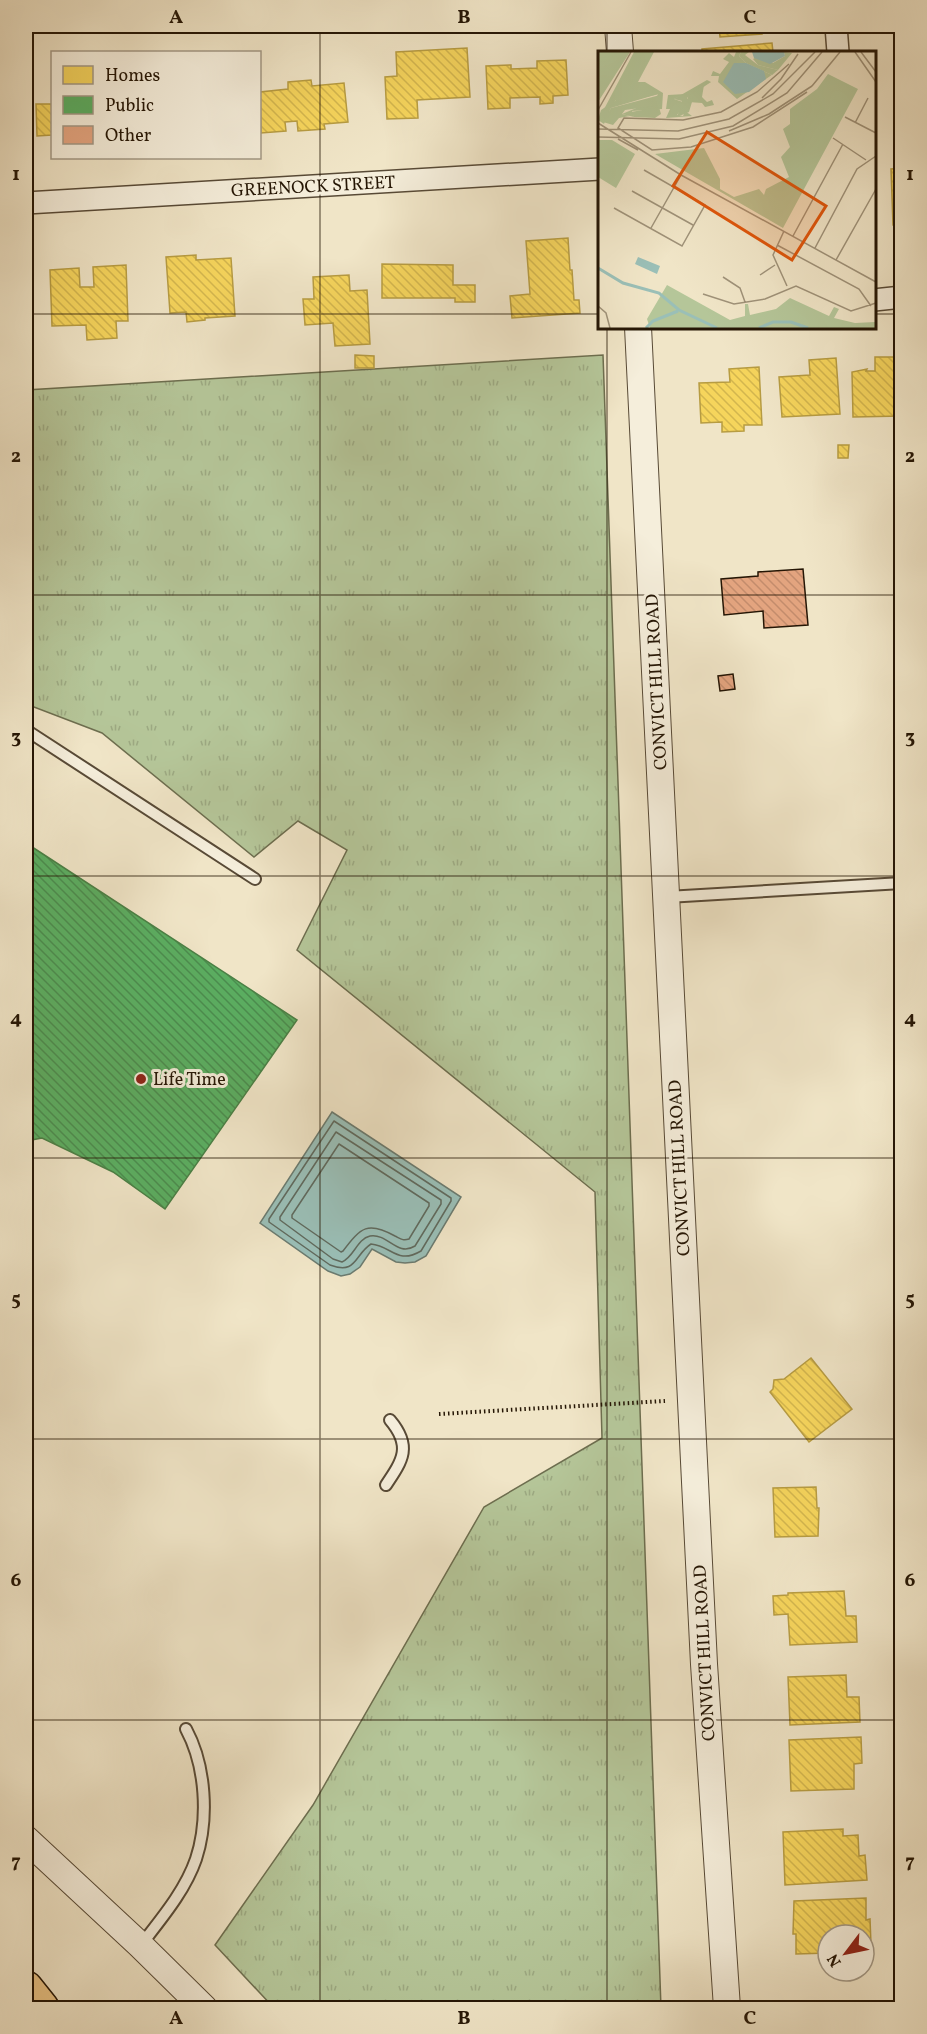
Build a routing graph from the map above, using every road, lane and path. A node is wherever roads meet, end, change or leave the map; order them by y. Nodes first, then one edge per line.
1 (618, 26) edge
2 (836, 26) edge
3 (620, 51) edge
4 (838, 51) edge
5 (598, 169) edge
6 (26, 203) edge
7 (902, 297) edge
8 (876, 300) edge
9 (638, 328) edge
10 (26, 730) edge
11 (255, 879) dead end
12 (902, 884) edge
13 (666, 897) junction
14 (666, 1401) dead end
15 (439, 1414) dead end
16 (390, 1420) dead end
17 (386, 1485) dead end
18 (186, 1729) dead end
19 (26, 1839) edge
20 (140, 1945) junction
21 (26, 1988) edge
22 (42, 2008) edge
23 (204, 2008) edge
24 (727, 2008) edge

1 - 3 street
2 - 4 street
5 - 6 street, GREENOCK STREET
7 - 8 street
9 - 13 street, CONVICT HILL ROAD
10 - 11 lane
12 - 13 lane
13 - 24 street, CONVICT HILL ROAD
14 - 15 path
16 - 17 lane
18 - 20 lane
19 - 20 street
20 - 23 street
21 - 22 highway

